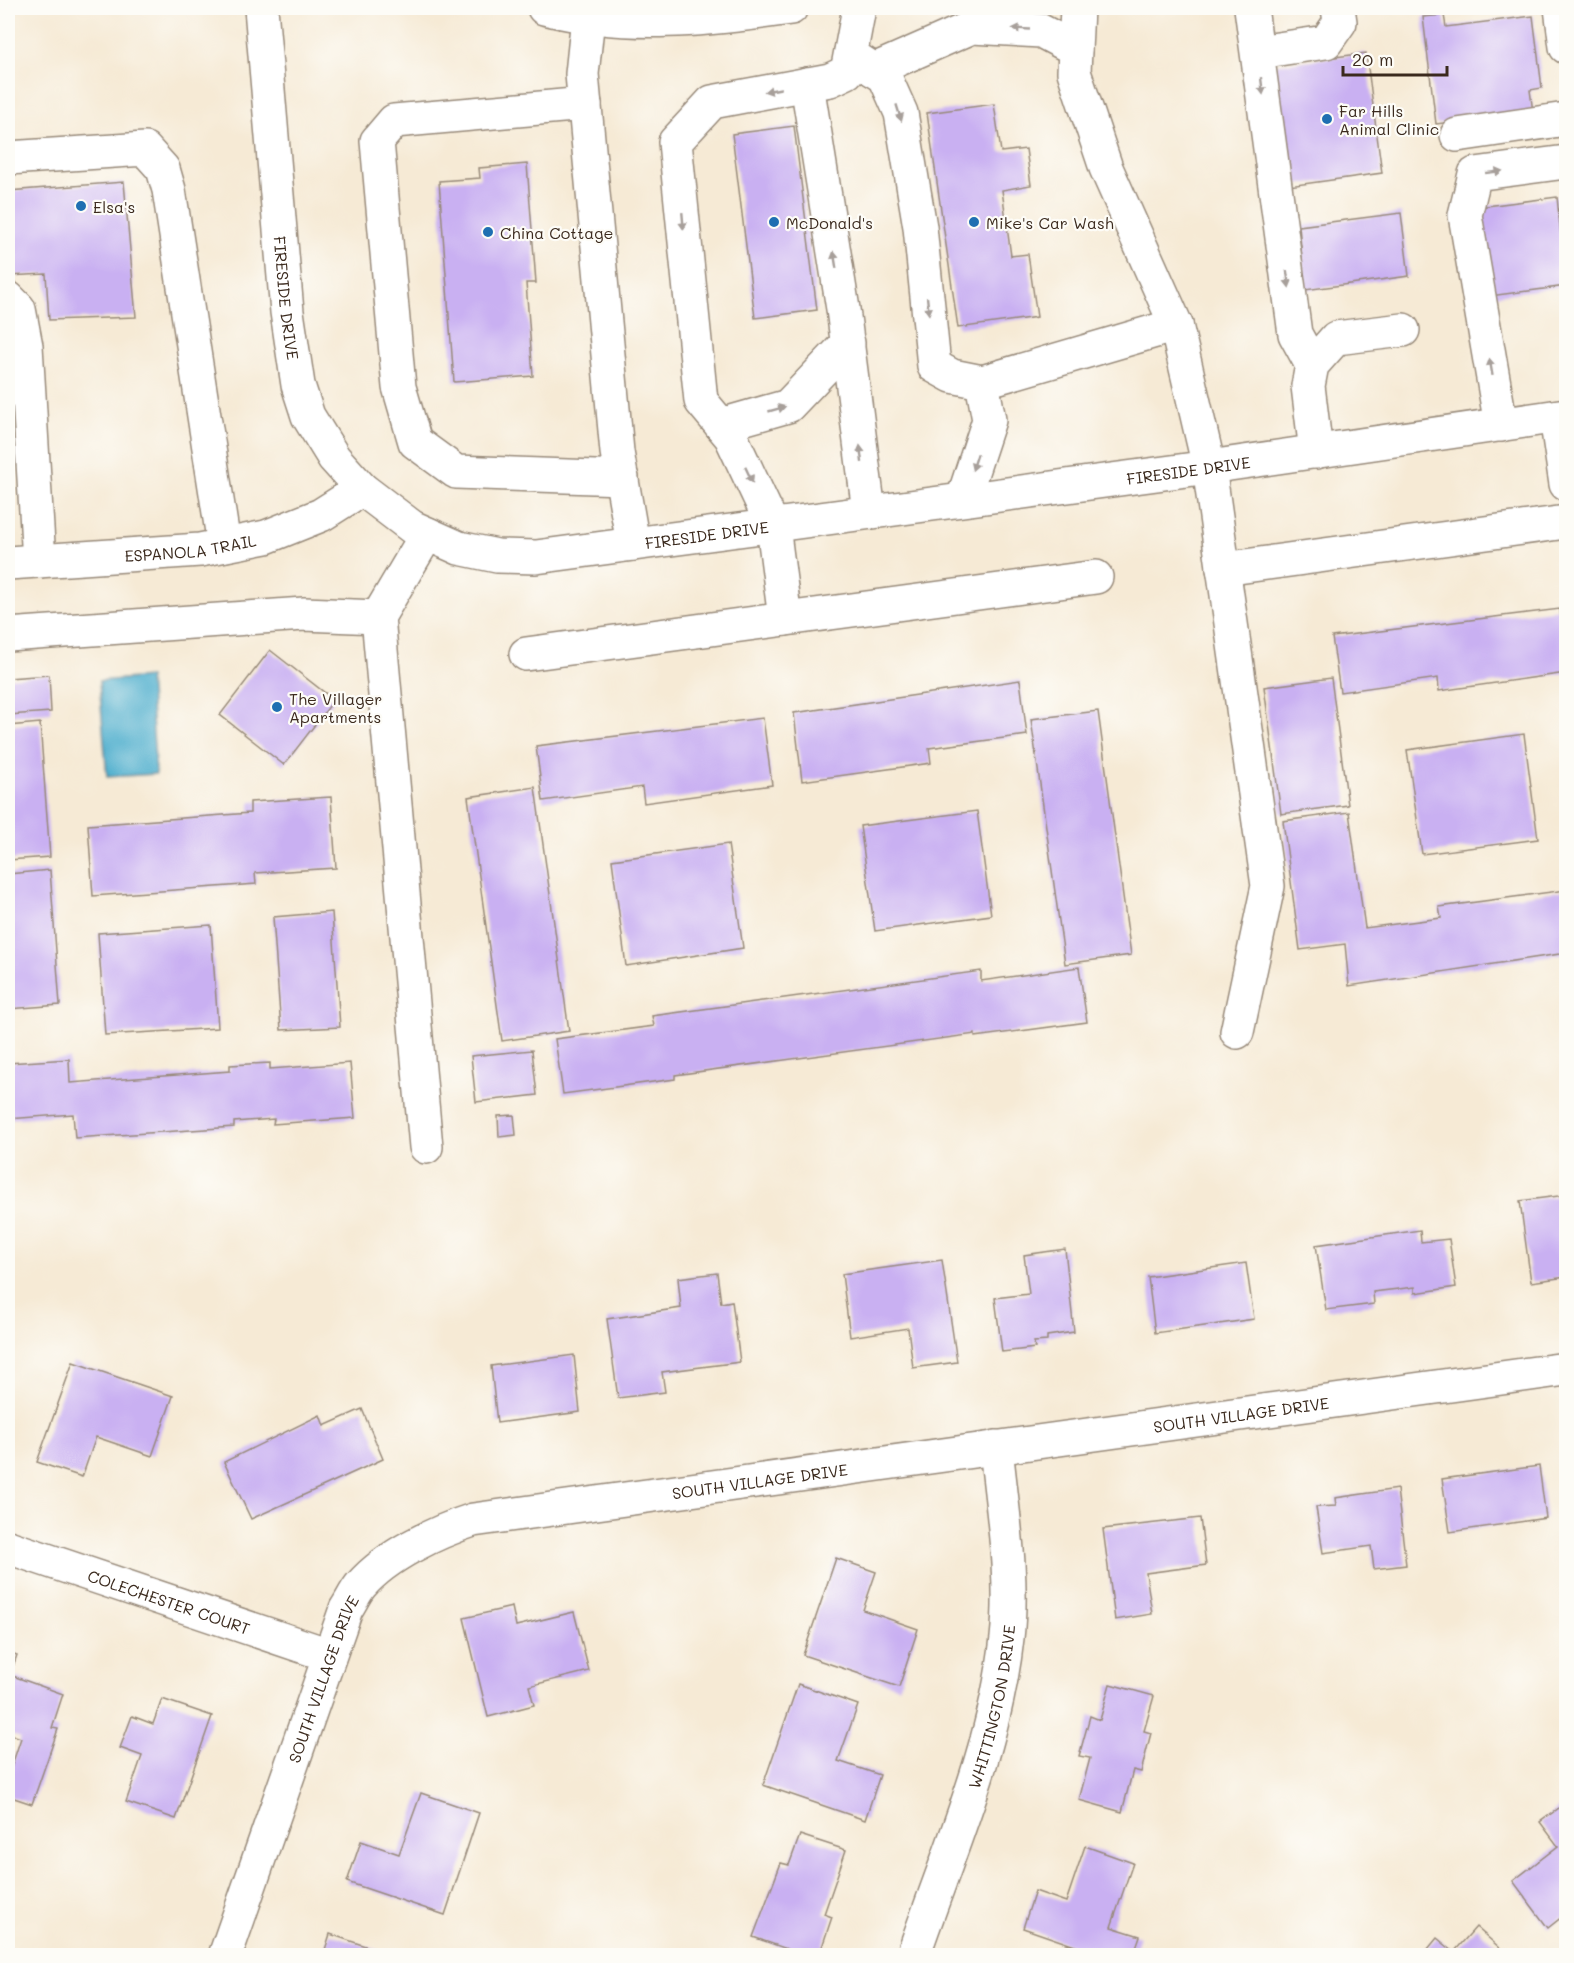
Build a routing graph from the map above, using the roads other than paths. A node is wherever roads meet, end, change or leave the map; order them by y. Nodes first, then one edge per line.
1 (261, 8) edge
2 (544, 8) edge
3 (791, 8) edge
4 (859, 8) edge
5 (1077, 8) edge
6 (1251, 8) edge
7 (1338, 8) edge
8 (1562, 8) edge
9 (588, 16) junction
10 (1566, 47) edge
11 (1075, 49) junction
12 (1258, 52) junction
13 (862, 63) junction
14 (807, 84) junction
15 (585, 104) junction
16 (1566, 119) edge
17 (1457, 135) dead end
18 (8, 158) edge
19 (1566, 162) edge
20 (8, 298) edge
21 (1176, 325) junction
22 (1403, 330) dead end
23 (848, 343) junction
24 (1312, 365) junction
25 (982, 382) junction
26 (1561, 416) edge
27 (721, 425) junction
28 (1501, 425) junction
29 (1316, 452) junction
30 (1209, 467) junction
31 (622, 478) junction
32 (1566, 484) edge
33 (362, 489) junction
34 (963, 499) junction
35 (21, 505) edge
36 (869, 512) junction
37 (1566, 522) edge
38 (773, 526) junction
39 (427, 534) junction
40 (633, 544) junction
41 (224, 545) junction
42 (23, 562) edge
43 (1223, 569) junction
44 (1096, 577) dead end
45 (378, 617) junction
46 (785, 619) junction
47 (8, 635) edge
48 (526, 654) dead end
49 (1237, 1032) dead end
50 (426, 1147) dead end
51 (1566, 1369) edge
52 (996, 1447) junction
53 (8, 1546) edge
54 (329, 1655) junction
55 (225, 1956) edge
56 (913, 1956) edge

1 - 33 street, FIRESIDE DRIVE
2 - 9 street
3 - 9 street
4 - 13 street
5 - 11 street
6 - 12 street
7 - 12 street
8 - 10 street
9 - 15 street
11 -> 13 street
11 - 21 street
12 -> 24 street
13 - 14 street
13 -> 25 street
23 -> 14 street
14 -> 27 street
15 - 31 street
15 - 31 street
16 - 17 street
18 - 41 street
28 -> 19 street
20 - 35 street
21 - 25 street
21 - 30 street
22 - 24 street
27 -> 23 street
36 -> 23 street
24 - 29 street
25 -> 34 street
26 - 28 street, FIRESIDE DRIVE
26 - 32 street
27 -> 38 street
28 - 29 street, FIRESIDE DRIVE
29 - 30 street, FIRESIDE DRIVE
30 - 34 street, FIRESIDE DRIVE
30 - 43 street
31 - 40 street
33 - 39 street, FIRESIDE DRIVE
33 - 41 street, ESPANOLA TRAIL
34 - 36 street, FIRESIDE DRIVE
35 - 42 street
36 - 38 street, FIRESIDE DRIVE
37 - 43 street
38 - 40 street, FIRESIDE DRIVE
38 - 46 street
39 - 40 street, FIRESIDE DRIVE
39 - 45 street
41 - 42 street, ESPANOLA TRAIL
43 - 49 street
44 - 46 street
45 - 47 street
45 - 50 street
46 - 48 street
51 - 52 street, SOUTH VILLAGE DRIVE
52 - 54 street, SOUTH VILLAGE DRIVE
52 - 56 street, WHITTINGTON DRIVE
53 - 54 street, COLECHESTER COURT
54 - 55 street, SOUTH VILLAGE DRIVE

